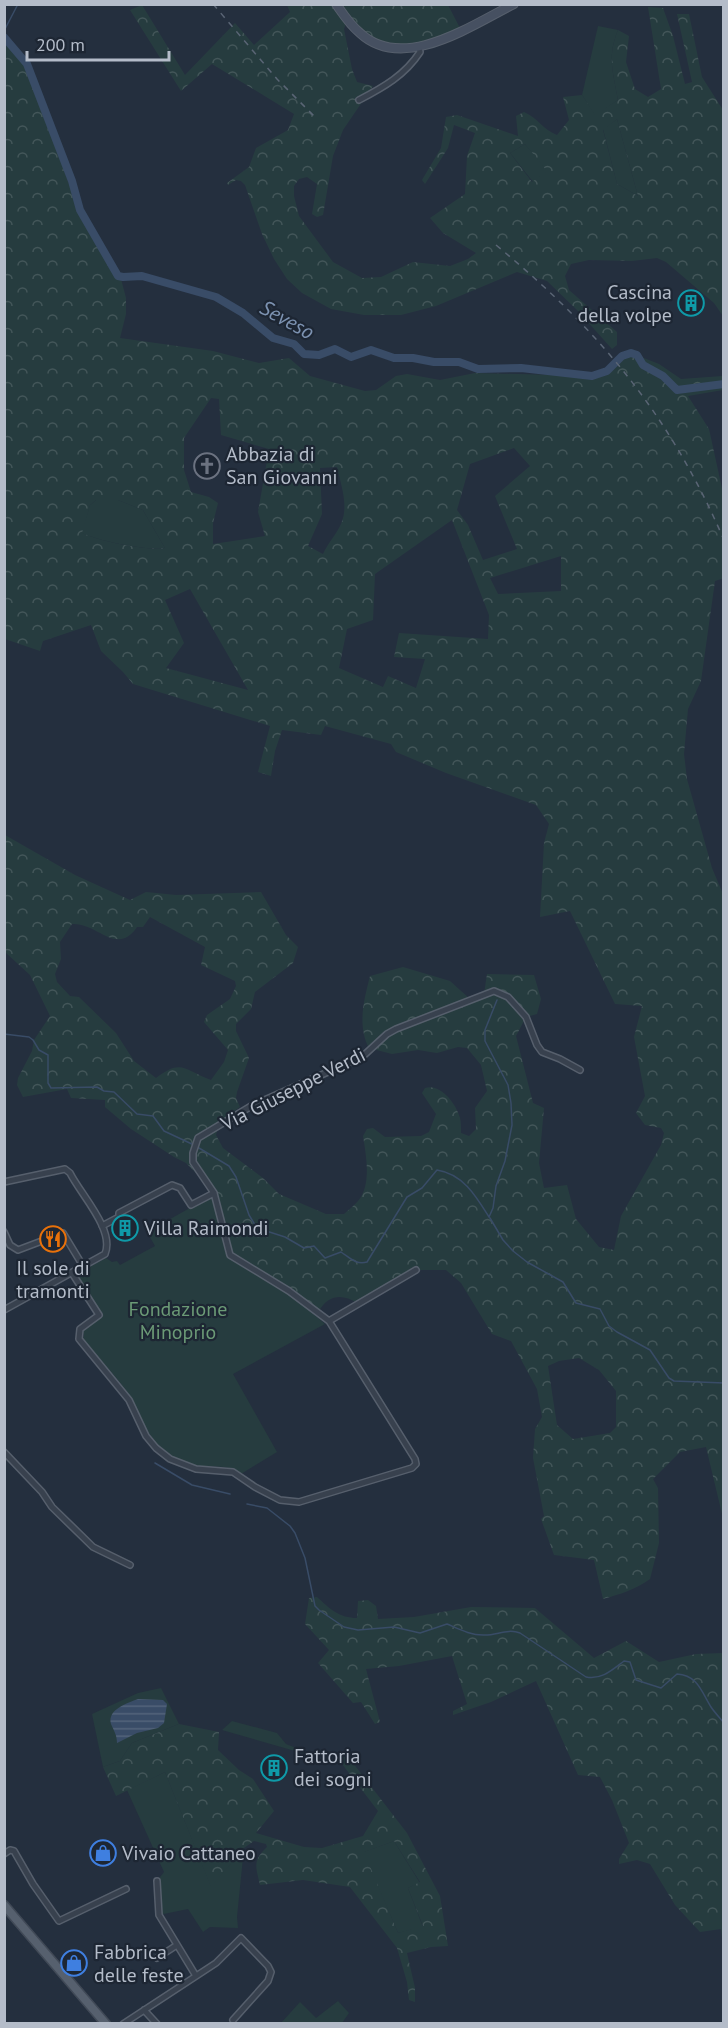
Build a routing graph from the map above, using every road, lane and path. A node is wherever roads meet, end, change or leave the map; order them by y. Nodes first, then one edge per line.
1 (336, 4) edge
2 (514, 4) edge
3 (419, 47) junction
4 (360, 99) dead end
5 (580, 1070) dead end
6 (4, 1182) edge
7 (214, 1193) junction
8 (102, 1226) junction
9 (4, 1232) edge
10 (83, 1266) junction
11 (416, 1270) dead end
12 (72, 1273) junction
13 (4, 1310) edge
14 (329, 1321) junction
15 (4, 1452) edge
16 (130, 1565) dead end
17 (4, 1854) edge
18 (158, 1881) dead end
19 (126, 1890) dead end
20 (4, 1905) edge
21 (177, 1945) junction
22 (157, 1958) dead end
23 (196, 1976) junction
24 (144, 2010) junction
25 (233, 2020) dead end
26 (106, 2024) edge
27 (123, 2024) edge
28 (157, 2024) edge

1 - 3 main road
2 - 3 main road
3 - 4 street
5 - 7 street, Via Giuseppe Verdi
6 - 8 street
7 - 8 street
7 - 14 street
8 - 10 street
9 - 10 street
10 - 12 street
11 - 14 street
12 - 13 street
12 - 14 street
15 - 16 street
17 - 19 street
18 - 21 street
20 - 26 main road
21 - 22 street
21 - 23 street
23 - 24 street
23 - 25 street
24 - 27 street
24 - 28 street

